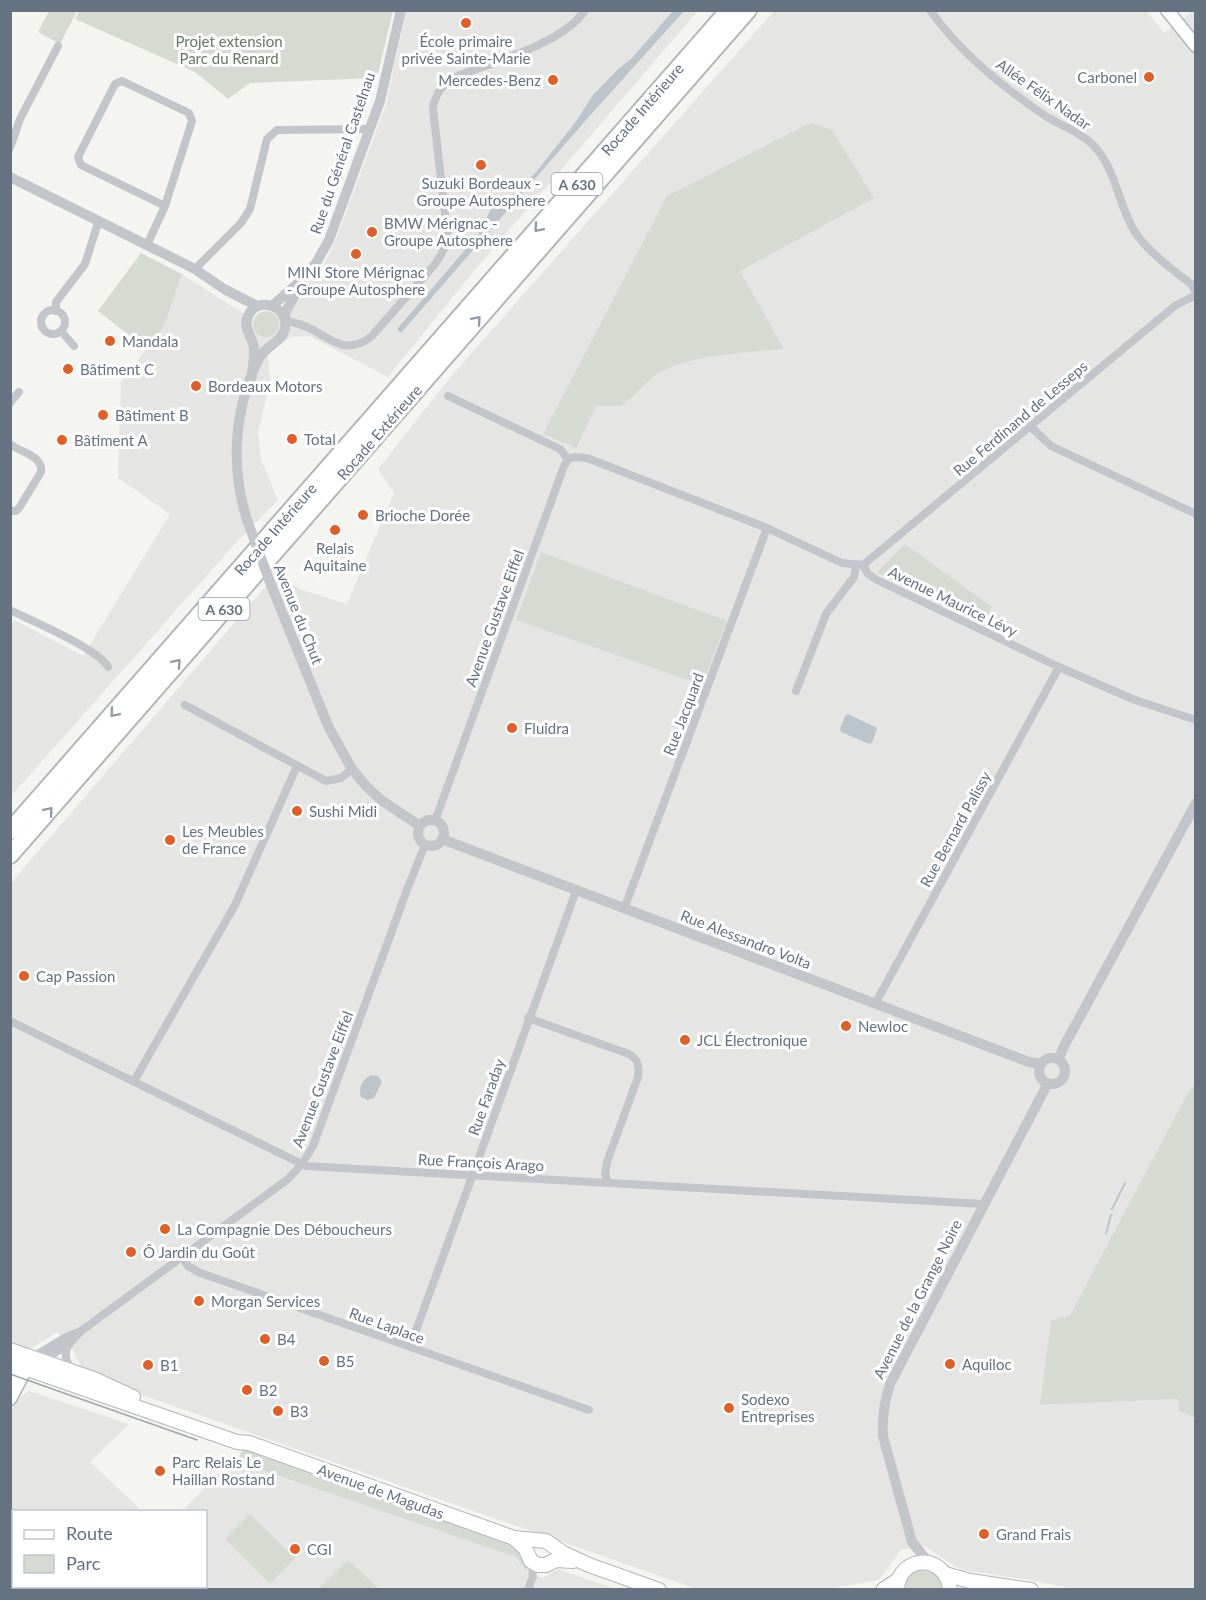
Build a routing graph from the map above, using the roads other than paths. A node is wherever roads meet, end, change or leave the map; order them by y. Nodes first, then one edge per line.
1 (397, 10) edge
2 (401, 10) edge
3 (585, 10) edge
4 (729, 10) edge
5 (748, 10) edge
6 (759, 10) edge
7 (930, 10) edge
8 (1167, 10) edge
9 (395, 31) junction
10 (728, 33) junction
11 (58, 46) dead end
12 (1196, 46) edge
13 (369, 129) junction
14 (10, 148) edge
15 (10, 177) edge
16 (165, 206) junction
17 (99, 220) junction
18 (147, 244) junction
19 (195, 269) junction
20 (304, 278) junction
21 (224, 289) junction
22 (1196, 293) edge
23 (257, 306) junction
24 (272, 306) junction
25 (56, 311) junction
26 (285, 319) junction
27 (246, 320) junction
28 (298, 325) junction
29 (61, 331) junction
30 (284, 333) junction
31 (250, 337) junction
32 (272, 343) junction
33 (74, 346) dead end
34 (252, 376) junction
35 (20, 392) dead end
36 (448, 396) dead end
37 (10, 403) edge
38 (1031, 427) junction
39 (10, 444) edge
40 (568, 459) junction
41 (10, 511) edge
42 (1196, 514) edge
43 (767, 528) junction
44 (860, 565) junction
45 (10, 610) edge
46 (108, 667) dead end
47 (1059, 667) junction
48 (796, 691) dead end
49 (185, 705) dead end
50 (1196, 720) edge
51 (297, 766) junction
52 (352, 769) junction
53 (1196, 803) edge
54 (435, 821) junction
55 (420, 825) junction
56 (10, 831) edge
57 (442, 839) junction
58 (425, 845) junction
59 (10, 855) edge
60 (576, 891) junction
61 (624, 909) junction
62 (875, 1004) junction
63 (528, 1018) junction
64 (10, 1021) edge
65 (1059, 1059) junction
66 (1040, 1064) junction
67 (134, 1081) junction
68 (1048, 1083) junction
69 (302, 1164) junction
70 (472, 1175) junction
71 (608, 1183) junction
72 (983, 1204) junction
73 (182, 1257) junction
74 (81, 1331) junction
75 (69, 1344) junction
76 (410, 1347) junction
77 (25, 1361) edge
78 (76, 1372) junction
79 (10, 1381) edge
80 (113, 1388) junction
81 (10, 1399) edge
82 (589, 1410) dead end
83 (249, 1443) junction
84 (912, 1542) junction
85 (538, 1556) junction
86 (589, 1565) junction
87 (940, 1569) junction
88 (900, 1580) edge
89 (528, 1590) edge
90 (659, 1590) edge
91 (883, 1590) edge
92 (950, 1590) edge
93 (1031, 1590) edge

1 - 9 street, Rue du Général Castelnau
2 - 9 street, Rue du Général Castelnau
3 - 28 street
4 -> 56 highway, Rocade Intérieure / A 630
5 - 10 highway, Rocade Extérieure / A 630
6 - 10 highway
7 - 22 street, Allée Félix Nadar
8 - 12 main road
9 - 13 street, Rue du Général Castelnau
59 -> 10 highway, Rocade Extérieure / A 630
11 - 14 street
13 - 19 street
13 - 20 street, Rue du Général Castelnau
15 - 17 street
16 - 16 street
16 - 18 street
17 - 18 street
17 - 25 street
18 - 19 street
19 - 21 street
20 - 24 street, Rue du Général Castelnau
20 - 26 street, Rue du Général Castelnau
21 - 23 street
21 - 27 street
22 - 38 street, Rue Ferdinand de Lesseps
23 - 24 street
23 - 27 street
24 - 26 street
25 - 29 street
25 - 29 street
26 - 28 street
26 - 30 street
27 - 31 street
28 - 30 street
29 - 33 street
30 - 32 street
31 - 32 street
31 - 34 street, Avenue du Chut
32 - 34 street, Avenue du Chut
34 - 52 street, Avenue du Chut, bridge
35 - 37 street
36 - 40 street
38 - 42 street
38 - 44 street, Rue Ferdinand de Lesseps
39 - 41 street
40 - 43 street, Avenue Maurice Lévy
40 - 54 street, Avenue Gustave Eiffel
43 - 44 street, Avenue Maurice Lévy
43 - 61 street, Rue Jacquard
44 - 47 street, Avenue Maurice Lévy
44 - 48 street
45 - 46 street
47 - 50 street, Avenue Maurice Lévy
47 - 62 street, Rue Bernard Palissy
49 - 51 street
51 - 52 street
51 - 67 street
52 - 55 street, Avenue du Chut
53 - 65 street
54 - 55 street
54 - 57 street
55 - 58 street
57 - 58 street
57 - 60 street, Rue Alessandro Volta
58 - 69 street, Avenue Gustave Eiffel
60 - 61 street, Rue Alessandro Volta
60 - 63 street, Rue Faraday
61 - 62 street, Rue Alessandro Volta
62 - 66 street, Rue Alessandro Volta
63 - 70 street, Rue Faraday
63 - 71 street
64 - 67 street, Rue François Arago
65 - 66 street
65 - 68 street
66 - 68 street
67 - 69 street, Rue François Arago
68 - 72 street, Avenue de la Grange Noire
69 - 70 street, Rue François Arago
69 - 73 street, Avenue Gustave Eiffel
70 - 71 street, Rue François Arago
70 - 76 street, Rue Faraday
71 - 72 street, Rue François Arago
72 - 84 street, Avenue de la Grange Noire
73 - 74 street, Avenue Gustave Eiffel
73 - 76 street, Rue Laplace
74 - 75 street, Avenue Gustave Eiffel
74 - 77 street, Avenue Gustave Eiffel
75 - 77 street, Avenue Gustave Eiffel
75 - 78 street
76 - 82 street, Rue Laplace
77 - 78 main road, Avenue de Magudas
77 - 79 main road
77 - 80 main road
77 - 81 main road
77 - 83 main road, Avenue de Magudas
78 - 80 main road, Avenue de Magudas
80 - 83 main road, Avenue de Magudas
83 - 85 main road, Avenue de Magudas
84 - 87 street, Avenue de la Grange Noire
84 - 88 street, Avenue de la Grange Noire
85 - 86 main road, Avenue de Magudas
85 - 86 main road, Avenue de Magudas
85 - 89 street
86 - 90 main road, Avenue de Magudas
87 - 88 main road
87 - 92 main road
87 - 93 main road
88 - 91 main road

